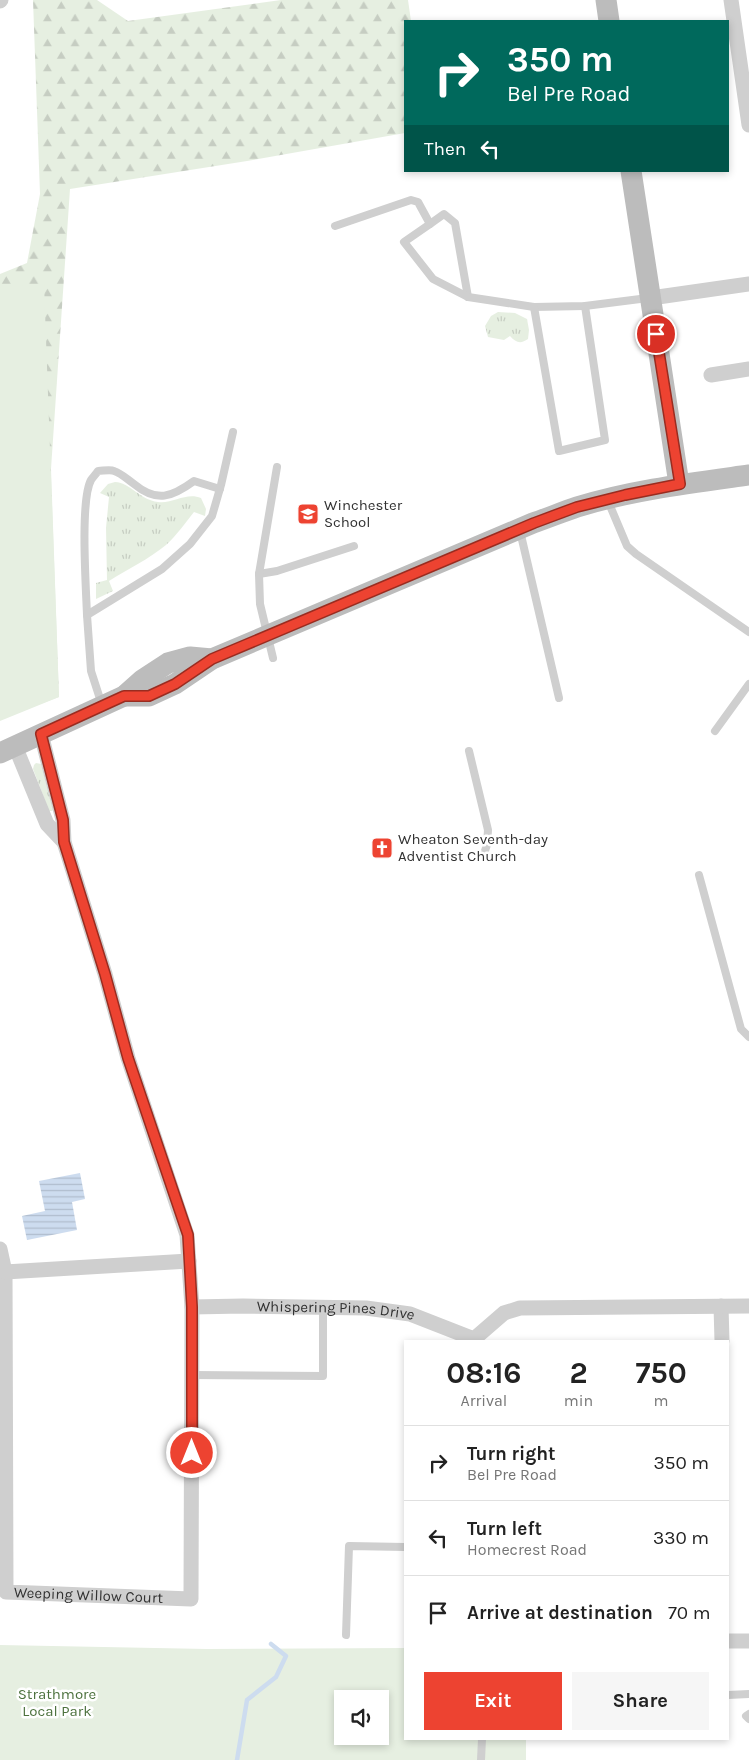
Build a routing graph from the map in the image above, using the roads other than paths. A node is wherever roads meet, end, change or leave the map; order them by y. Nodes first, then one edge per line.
1 (606, 0) edge
2 (731, 0) edge
3 (609, 20) edge
4 (749, 125) edge
5 (631, 172) edge
6 (430, 224) junction
7 (335, 226) dead end
8 (749, 284) edge
9 (468, 297) junction
10 (651, 298) junction
11 (585, 306) junction
12 (534, 307) junction
13 (749, 369) edge
14 (711, 375) dead end
15 (233, 432) dead end
16 (277, 467) dead end
17 (749, 475) edge
18 (680, 484) junction
19 (220, 489) junction
20 (607, 500) junction
21 (520, 529) junction
22 (354, 546) dead end
23 (259, 574) junction
24 (87, 615) junction
25 (749, 632) edge
26 (267, 637) junction
27 (273, 658) dead end
28 (749, 684) edge
29 (559, 698) dead end
30 (103, 706) junction
31 (715, 731) dead end
32 (41, 734) junction
33 (8, 750) edge
34 (469, 751) dead end
35 (64, 842) junction
36 (482, 859) dead end
37 (699, 875) dead end
38 (749, 1037) edge
39 (0, 1249) edge
40 (189, 1261) junction
41 (5, 1272) junction
42 (721, 1306) junction
43 (749, 1306) edge
44 (192, 1307) junction
45 (323, 1307) junction
46 (477, 1340) edge
47 (722, 1340) edge
48 (192, 1375) junction
49 (404, 1547) edge
50 (346, 1635) dead end
51 (729, 1641) edge
52 (749, 1641) edge
53 (749, 1694) edge
54 (729, 1695) edge
55 (749, 1714) edge
56 (749, 1719) edge
57 (482, 1740) edge
58 (481, 1760) edge

1 - 3 main road
2 - 4 street
5 - 10 main road
6 - 7 lane
6 - 9 lane
6 - 9 lane
8 - 10 street
9 - 12 lane
10 - 11 lane
10 - 18 main road
11 - 12 lane
11 - 12 lane
13 - 14 street
15 - 19 lane
16 - 23 lane
17 - 18 main road
18 - 20 main road
19 - 24 lane
19 - 24 lane
20 - 21 main road
20 - 25 lane
21 - 26 main road
21 - 29 lane
22 - 23 lane
23 - 26 lane
24 - 30 lane
26 - 27 lane
26 - 30 main road
28 - 31 lane
30 - 32 main road
32 - 33 main road
32 - 35 street
33 - 35 street
34 - 36 lane
35 - 40 street
37 - 38 lane
39 - 41 street, Weeping Willow Court
40 - 41 street
40 - 44 street
41 - 48 street, Weeping Willow Court
42 - 43 street, Whispering Pines Drive
42 - 46 street, Whispering Pines Drive
42 - 47 street
44 - 45 street, Whispering Pines Drive
44 - 48 street
45 - 46 street, Whispering Pines Drive
45 - 48 lane
49 - 50 lane
51 - 52 street
53 - 54 lane
55 - 56 lane
57 - 58 lane

